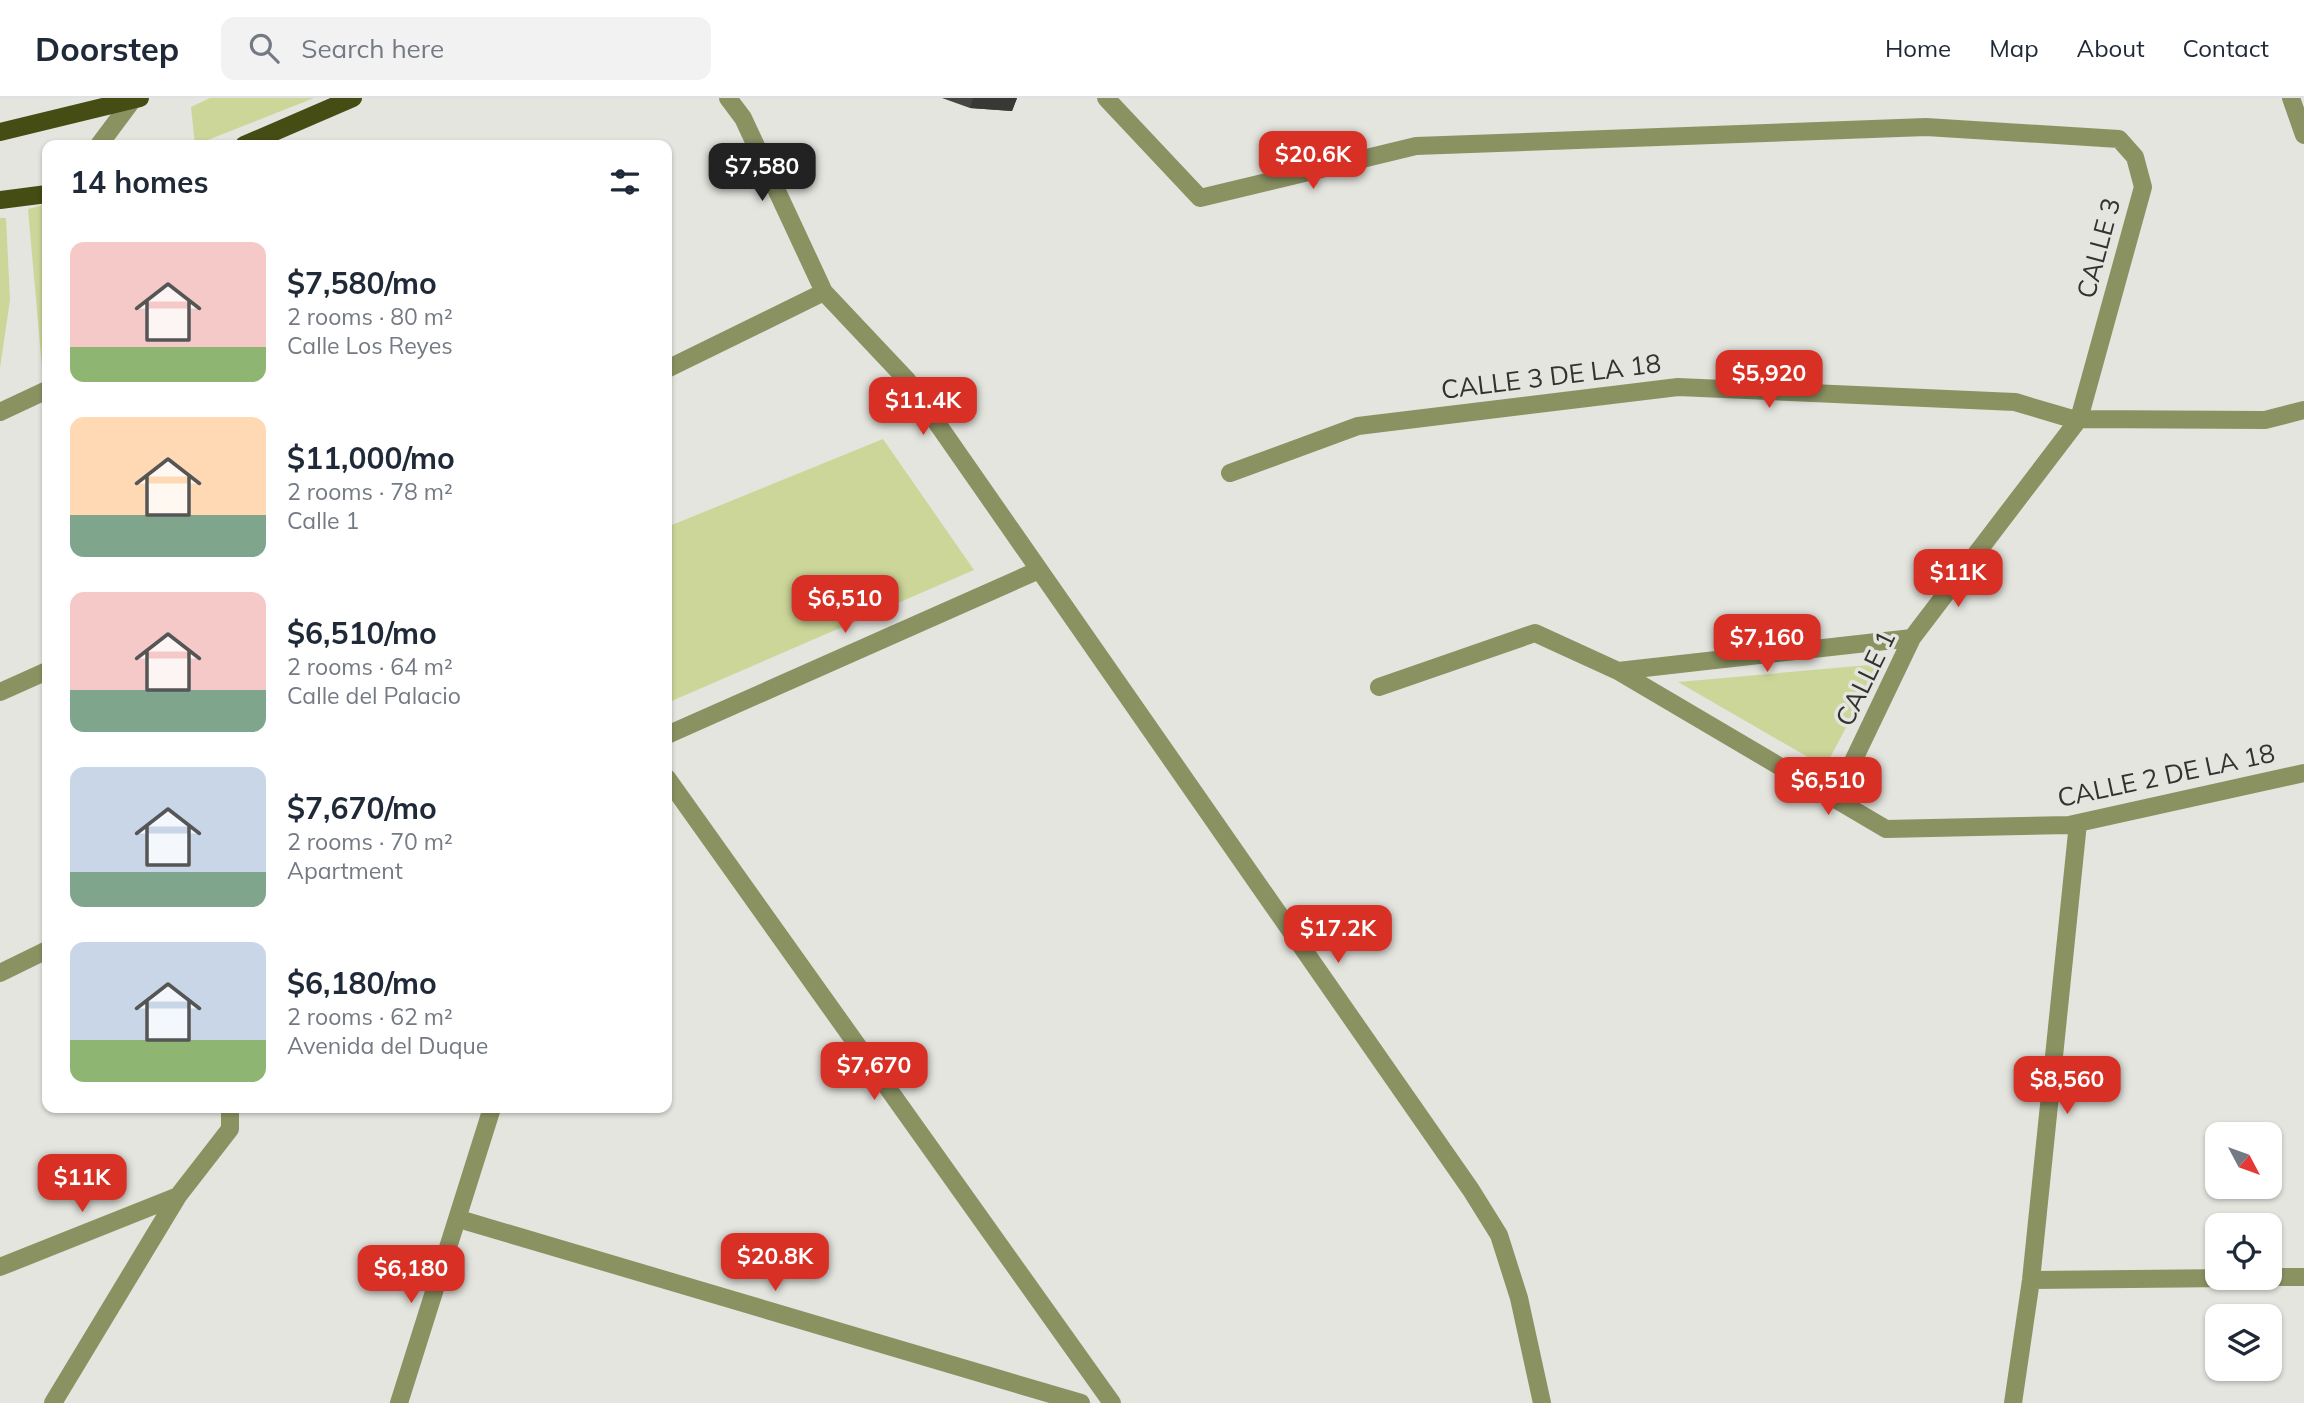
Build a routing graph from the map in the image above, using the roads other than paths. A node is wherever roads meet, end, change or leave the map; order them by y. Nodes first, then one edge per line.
1 (136, 98) edge
2 (353, 98) edge
3 (728, 98) edge
4 (1105, 98) edge
5 (2291, 98) edge
6 (0, 132) edge
7 (2304, 135) edge
8 (103, 140) edge
9 (256, 140) edge
10 (42, 195) edge
11 (0, 200) edge
12 (824, 292) junction
13 (672, 367) edge
14 (42, 392) edge
15 (2304, 410) edge
16 (0, 412) edge
17 (2079, 419) junction
18 (1230, 473) dead end
19 (1039, 570) junction
20 (1912, 638) junction
21 (1618, 671) junction
22 (42, 673) edge
23 (1380, 687) dead end
24 (0, 692) edge
25 (672, 733) edge
26 (2304, 774) edge
27 (672, 785) edge
28 (1835, 799) junction
29 (2078, 823) junction
30 (42, 952) edge
31 (0, 973) edge
32 (230, 1113) edge
33 (491, 1113) edge
34 (178, 1196) junction
35 (459, 1219) junction
36 (0, 1267) edge
37 (2282, 1277) edge
38 (2304, 1277) edge
39 (2205, 1278) edge
40 (2031, 1280) junction
41 (53, 1403) edge
42 (399, 1403) edge
43 (1081, 1403) edge
44 (1112, 1403) edge
45 (1542, 1403) edge
46 (2013, 1403) edge

1 - 6 main road
1 - 8 street
2 - 9 main road
3 - 12 street
4 - 17 street, CALLE 3
5 - 7 street
10 - 11 main road
12 - 13 street
12 - 19 street
14 - 16 street
15 - 17 street, CALLE 3 DE LA 18
17 - 18 street, CALLE 3 DE LA 18
17 - 20 street, CALLE 1
19 - 25 street
19 - 45 street
20 - 21 street
20 - 28 street, CALLE 1
21 - 23 street, CALLE 2 DE LA 18
21 - 28 street, CALLE 2 DE LA 18
22 - 24 street
26 - 29 street, CALLE 2 DE LA 18
27 - 44 street
28 - 29 street, CALLE 2 DE LA 18
29 - 40 street
30 - 31 street
32 - 34 street
33 - 35 street
34 - 36 street
34 - 41 street
35 - 42 street
35 - 43 street
37 - 38 street
39 - 40 street
40 - 46 street

